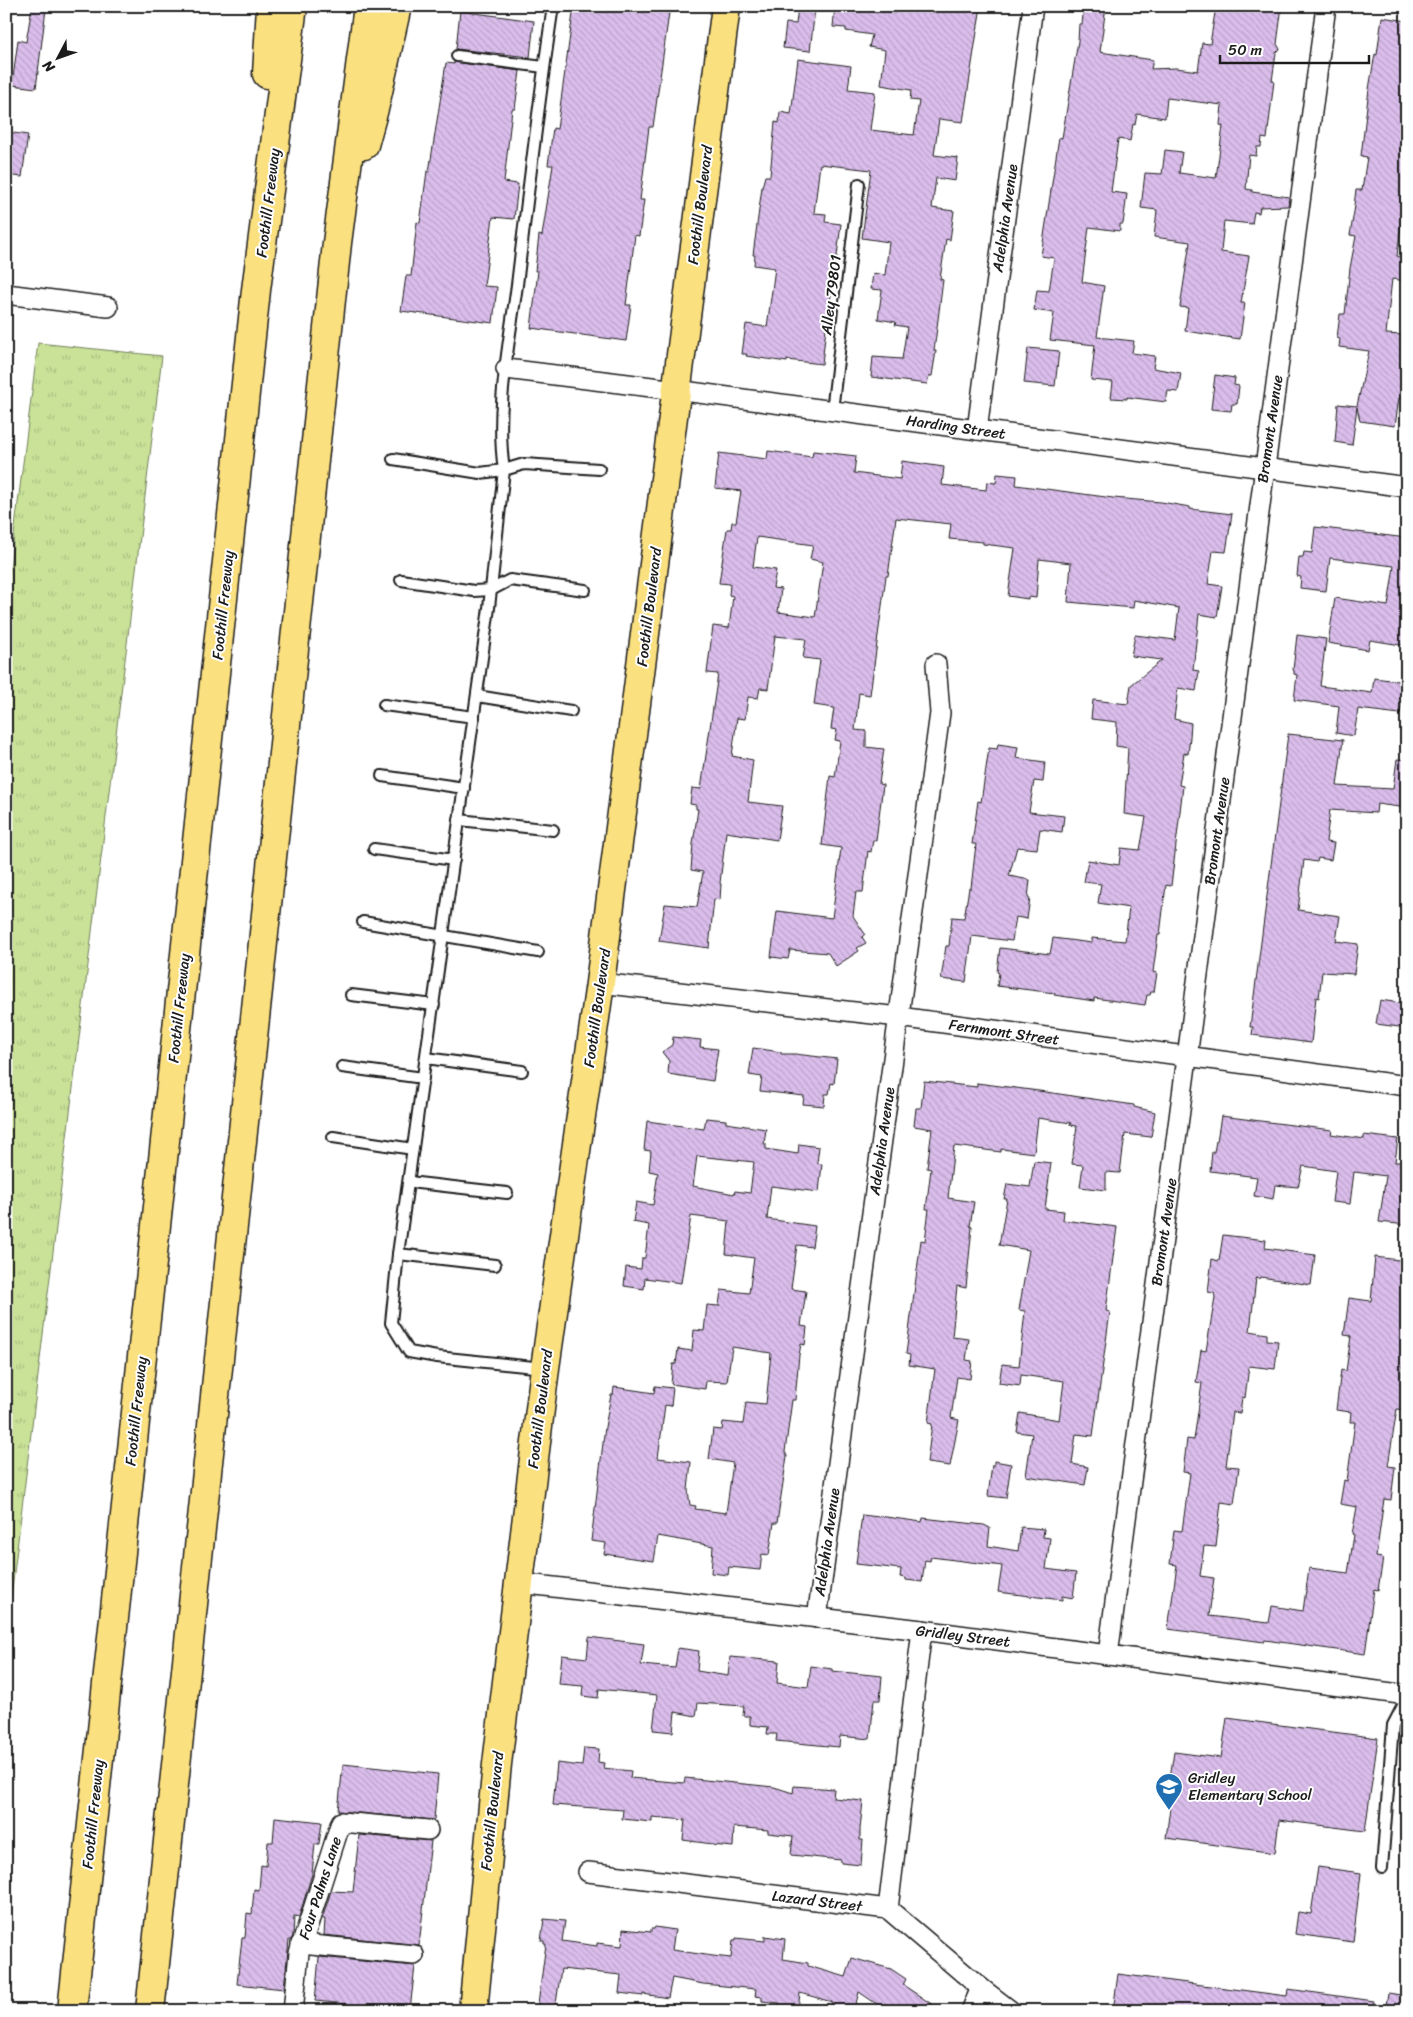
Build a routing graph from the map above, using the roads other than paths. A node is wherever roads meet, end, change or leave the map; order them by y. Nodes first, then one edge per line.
1 (271, 6) edge
2 (292, 6) edge
3 (368, 6) edge
4 (397, 6) edge
5 (553, 6) edge
6 (726, 6) edge
7 (1033, 6) edge
8 (1326, 6) edge
9 (457, 56) dead end
10 (544, 67) junction
11 (859, 184) dead end
12 (337, 243) junction
13 (256, 290) junction
14 (6, 294) edge
15 (108, 307) dead end
16 (506, 369) junction
17 (676, 390) junction
18 (832, 410) junction
19 (977, 430) junction
20 (394, 459) dead end
21 (599, 468) dead end
22 (1265, 468) junction
23 (504, 470) junction
24 (1407, 487) edge
25 (401, 580) dead end
26 (491, 590) junction
27 (585, 590) dead end
28 (936, 664) dead end
29 (477, 696) junction
30 (384, 705) dead end
31 (571, 711) dead end
32 (474, 717) junction
33 (382, 776) dead end
34 (464, 788) junction
35 (459, 820) junction
36 (553, 830) dead end
37 (374, 849) dead end
38 (454, 860) junction
39 (363, 922) dead end
40 (443, 936) junction
41 (538, 952) dead end
42 (600, 983) junction
43 (351, 995) dead end
44 (434, 1005) junction
45 (898, 1017) junction
46 (1187, 1056) junction
47 (426, 1058) junction
48 (342, 1067) dead end
49 (522, 1071) dead end
50 (423, 1078) junction
51 (1407, 1086) edge
52 (333, 1138) dead end
53 (413, 1149) junction
54 (409, 1182) junction
55 (507, 1193) dead end
56 (398, 1254) junction
57 (495, 1265) dead end
58 (545, 1368) junction
59 (518, 1584) junction
60 (817, 1618) junction
61 (922, 1630) junction
62 (1108, 1655) junction
63 (1407, 1697) edge
64 (428, 1830) dead end
65 (1382, 1868) dead end
66 (588, 1872) dead end
67 (163, 1875) junction
68 (888, 1909) junction
69 (301, 1944) junction
70 (414, 1955) dead end
71 (981, 1988) junction
72 (72, 2008) edge
73 (150, 2011) edge
74 (159, 2011) edge
75 (293, 2011) edge
76 (473, 2011) edge
77 (970, 2011) edge
78 (1011, 2011) edge

1 - 13 main road
2 - 13 main road, Foothill Freeway
3 - 12 main road
4 - 12 main road
5 - 10 lane
6 - 17 main road, Foothill Boulevard
7 - 19 street, Adelphia Avenue
8 - 22 street, Bromont Avenue
9 - 10 lane
10 - 16 lane
11 - 18 lane, Alley 79801
12 - 67 main road
13 - 72 main road, Foothill Freeway
14 - 15 street
16 - 17 street, Harding Street
16 - 23 lane
17 - 18 street, Harding Street
17 - 42 main road, Foothill Boulevard
18 - 19 street, Harding Street
19 - 22 street, Harding Street
20 - 23 lane
21 - 23 lane
22 - 24 street, Harding Street
22 - 46 street, Bromont Avenue
23 - 26 lane
25 - 26 lane
26 - 27 lane
26 - 29 lane
28 - 45 street, Adelphia Avenue
29 - 31 lane
29 - 32 lane
30 - 32 lane
32 - 34 lane
33 - 34 lane
34 - 35 lane
35 - 36 lane
35 - 38 lane
37 - 38 lane
38 - 40 lane
39 - 40 lane
40 - 41 lane
40 - 44 lane
42 - 45 street, Fernmont Street
42 - 58 main road, Foothill Boulevard
43 - 44 lane
44 - 47 lane
45 - 46 street, Fernmont Street
45 - 60 street, Adelphia Avenue
46 - 51 street, Fernmont Street
46 - 62 street, Bromont Avenue
47 - 49 lane
47 - 50 lane
48 - 50 lane
50 - 53 lane
52 - 53 lane
53 - 54 lane
54 - 55 lane
54 - 56 lane
56 - 57 lane
56 - 58 lane
58 - 59 main road, Foothill Boulevard
59 - 60 street, Gridley Street
59 - 76 main road, Foothill Boulevard
60 - 61 street, Gridley Street
61 - 62 street, Gridley Street
61 - 68 street
62 - 63 street, Gridley Street
63 - 65 lane
64 - 69 street, Four Palms Lane
66 - 68 street, Lazard Street
67 - 73 main road
67 - 74 main road
68 - 71 street
69 - 70 street
69 - 75 street, Four Palms Lane
71 - 77 street
71 - 78 street

